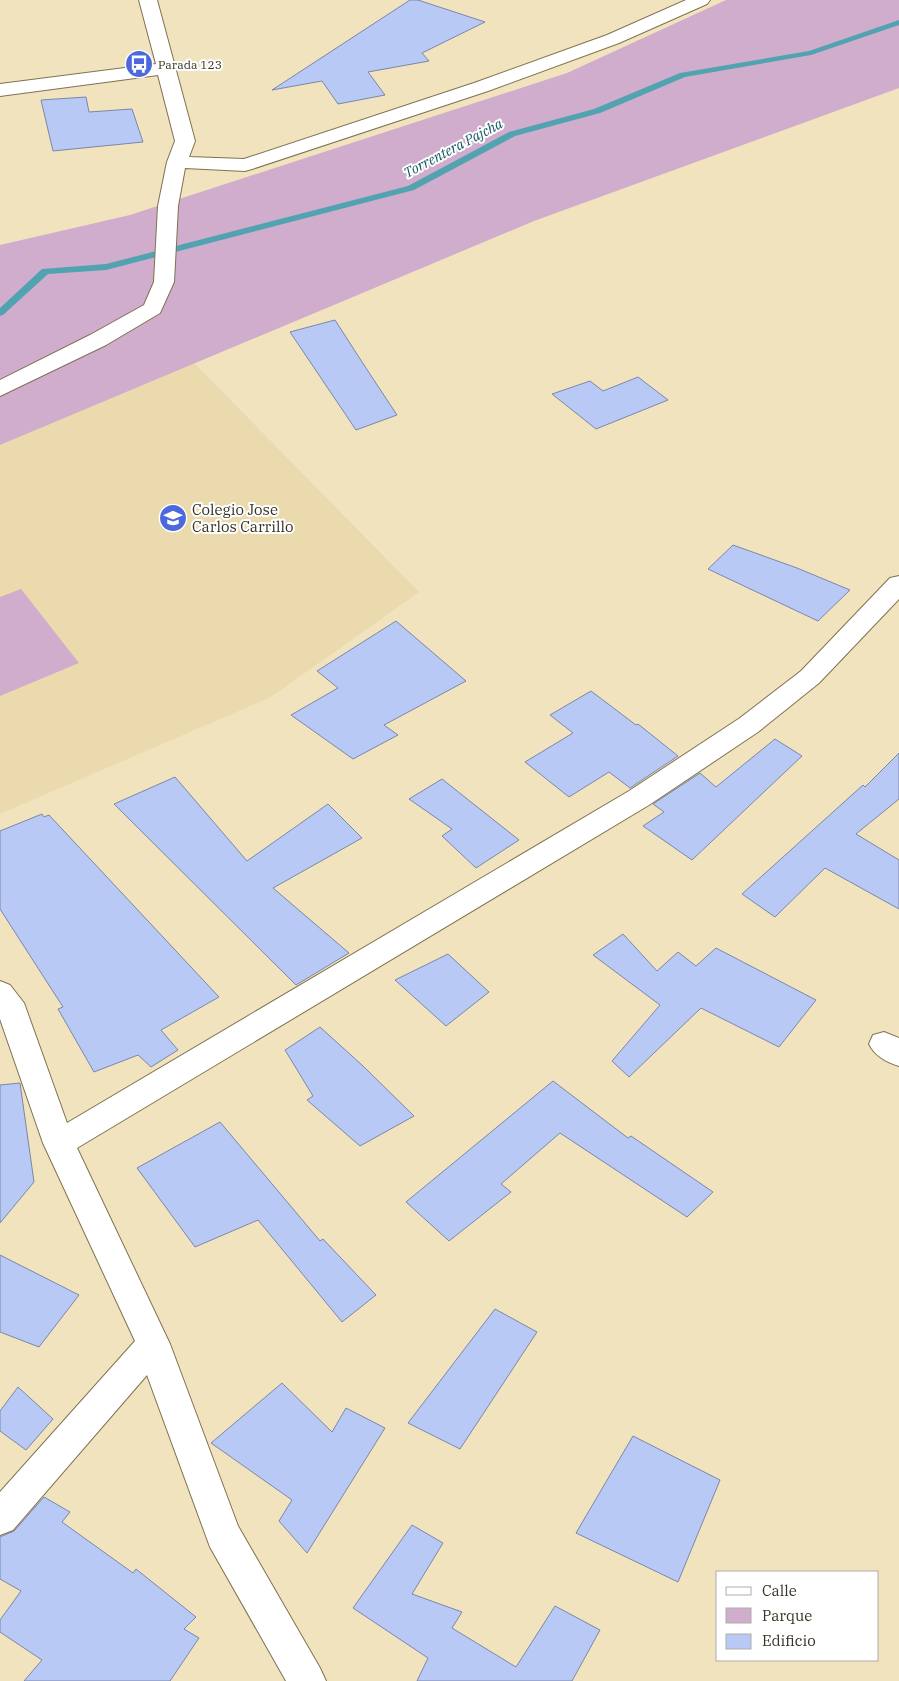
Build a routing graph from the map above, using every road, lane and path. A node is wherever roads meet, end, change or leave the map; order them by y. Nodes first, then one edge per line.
1 (148, 0) edge
2 (701, 0) edge
3 (167, 68) junction
4 (0, 90) edge
5 (177, 162) junction
6 (0, 389) edge
7 (899, 584) edge
8 (0, 993) edge
9 (59, 1143) junction
10 (153, 1344) junction
11 (0, 1518) edge
12 (307, 1681) edge

1 - 3 street
2 - 5 street
3 - 4 street
3 - 5 street
5 - 6 street
7 - 9 street
8 - 9 street
9 - 10 street
10 - 11 street
10 - 12 street

